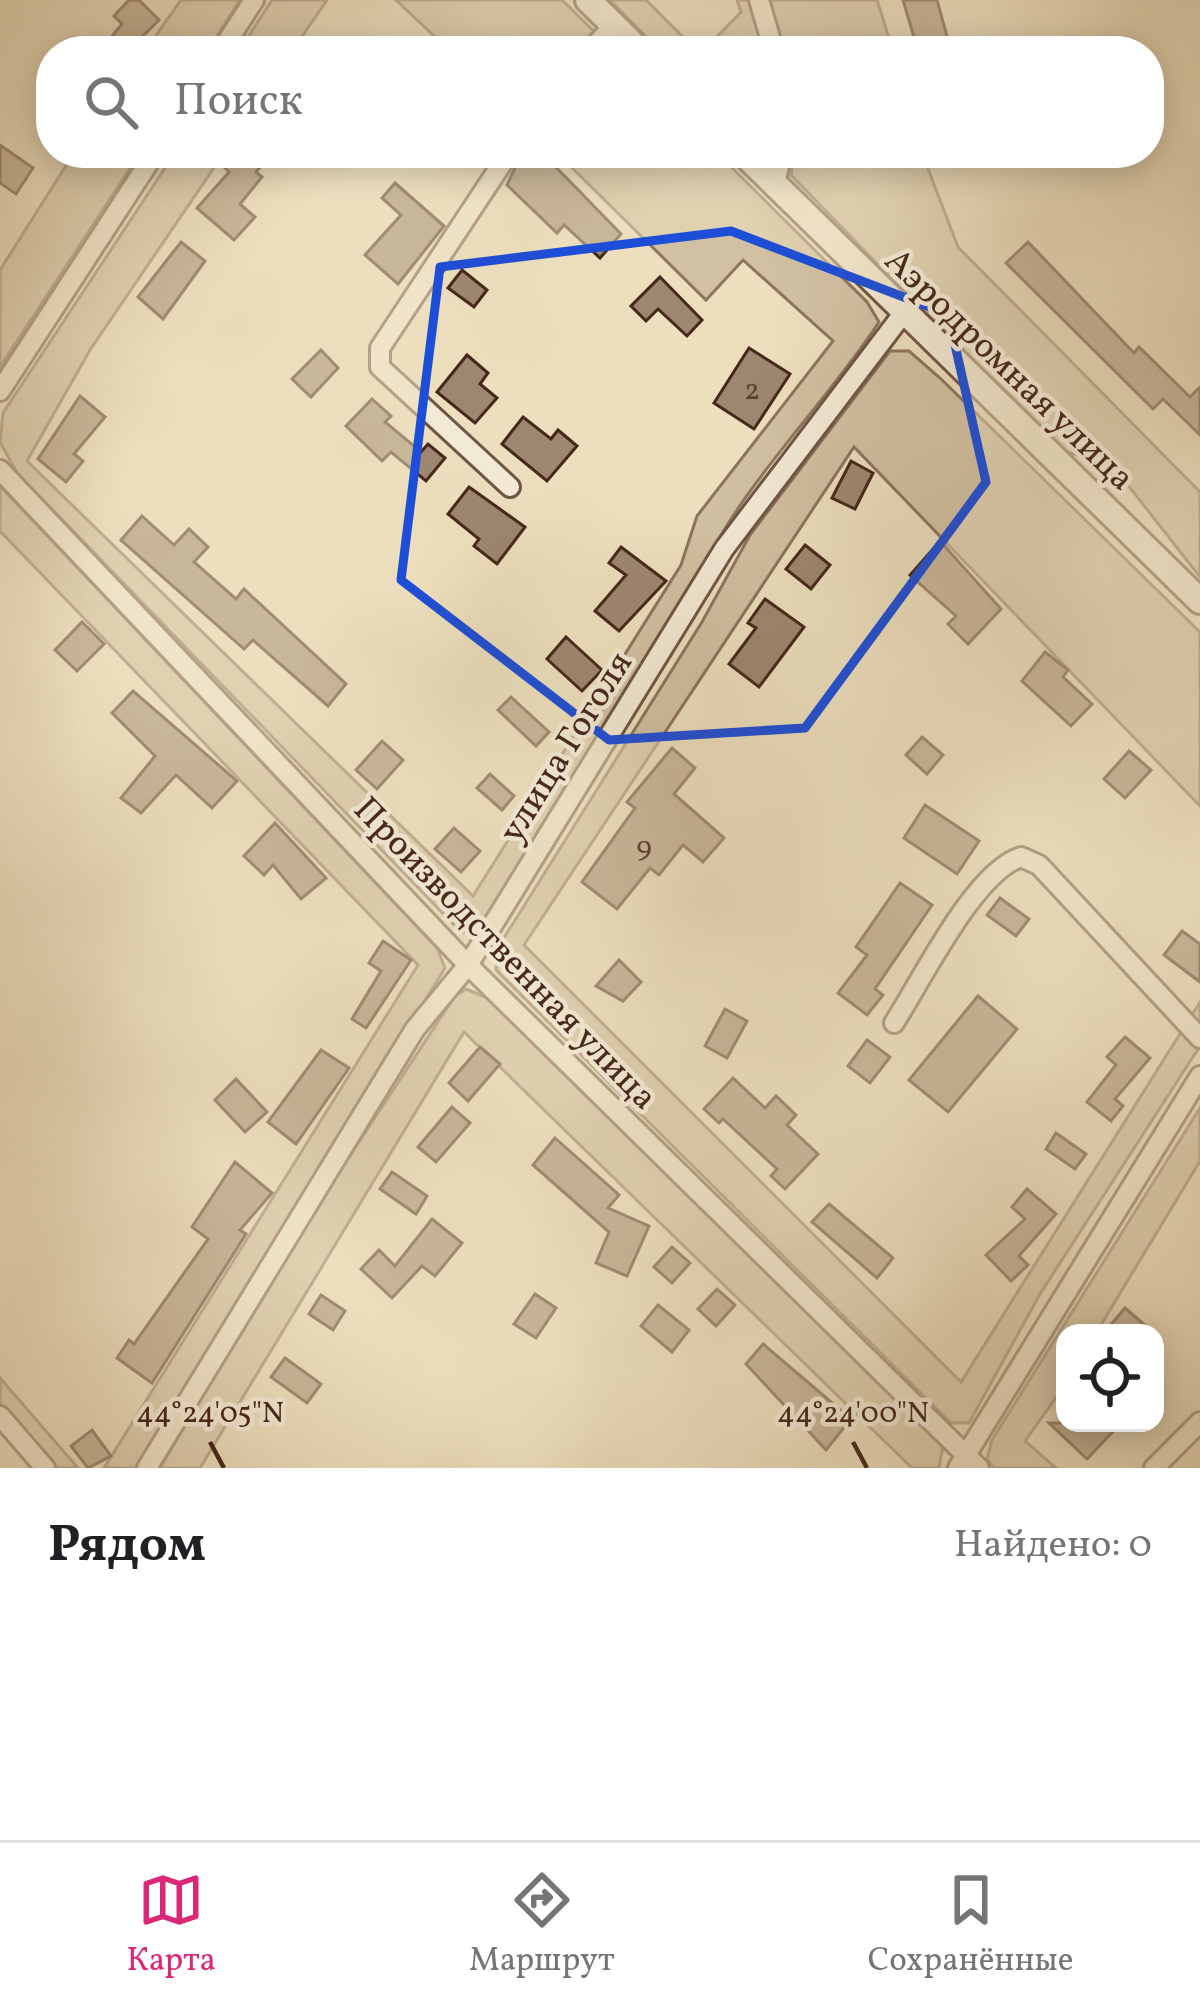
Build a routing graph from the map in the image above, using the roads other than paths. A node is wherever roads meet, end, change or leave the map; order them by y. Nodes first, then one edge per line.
1 (254, 0) edge
2 (588, 0) edge
3 (759, 0) edge
4 (614, 25) junction
5 (231, 36) edge
6 (604, 36) edge
7 (625, 36) edge
8 (770, 36) edge
9 (145, 168) edge
10 (499, 168) edge
11 (758, 168) edge
12 (779, 168) edge
13 (775, 184) junction
14 (902, 315) junction
15 (0, 391) edge
16 (0, 470) edge
17 (510, 487) dead end
18 (1200, 602) edge
19 (468, 965) junction
20 (894, 1023) dead end
21 (1200, 1038) edge
22 (1200, 1076) edge
23 (0, 1416) edge
24 (1200, 1422) edge
25 (967, 1464) edge
26 (45, 1468) edge
27 (147, 1468) edge
28 (1154, 1468) edge

1 - 5 street
2 - 4 street
3 - 8 street
4 - 6 street
4 - 7 street
9 - 15 street
10 - 17 street
11 - 13 street, Аэродромная улица
12 - 13 street
13 - 14 street, Аэродромная улица
14 - 18 street, Аэродромная улица
14 - 19 street, улица Гоголя
16 - 19 street, Производственная улица
19 - 25 street, Производственная улица
19 - 27 street, улица Гоголя
20 - 21 street
22 - 25 street
23 - 26 street
24 - 28 street

